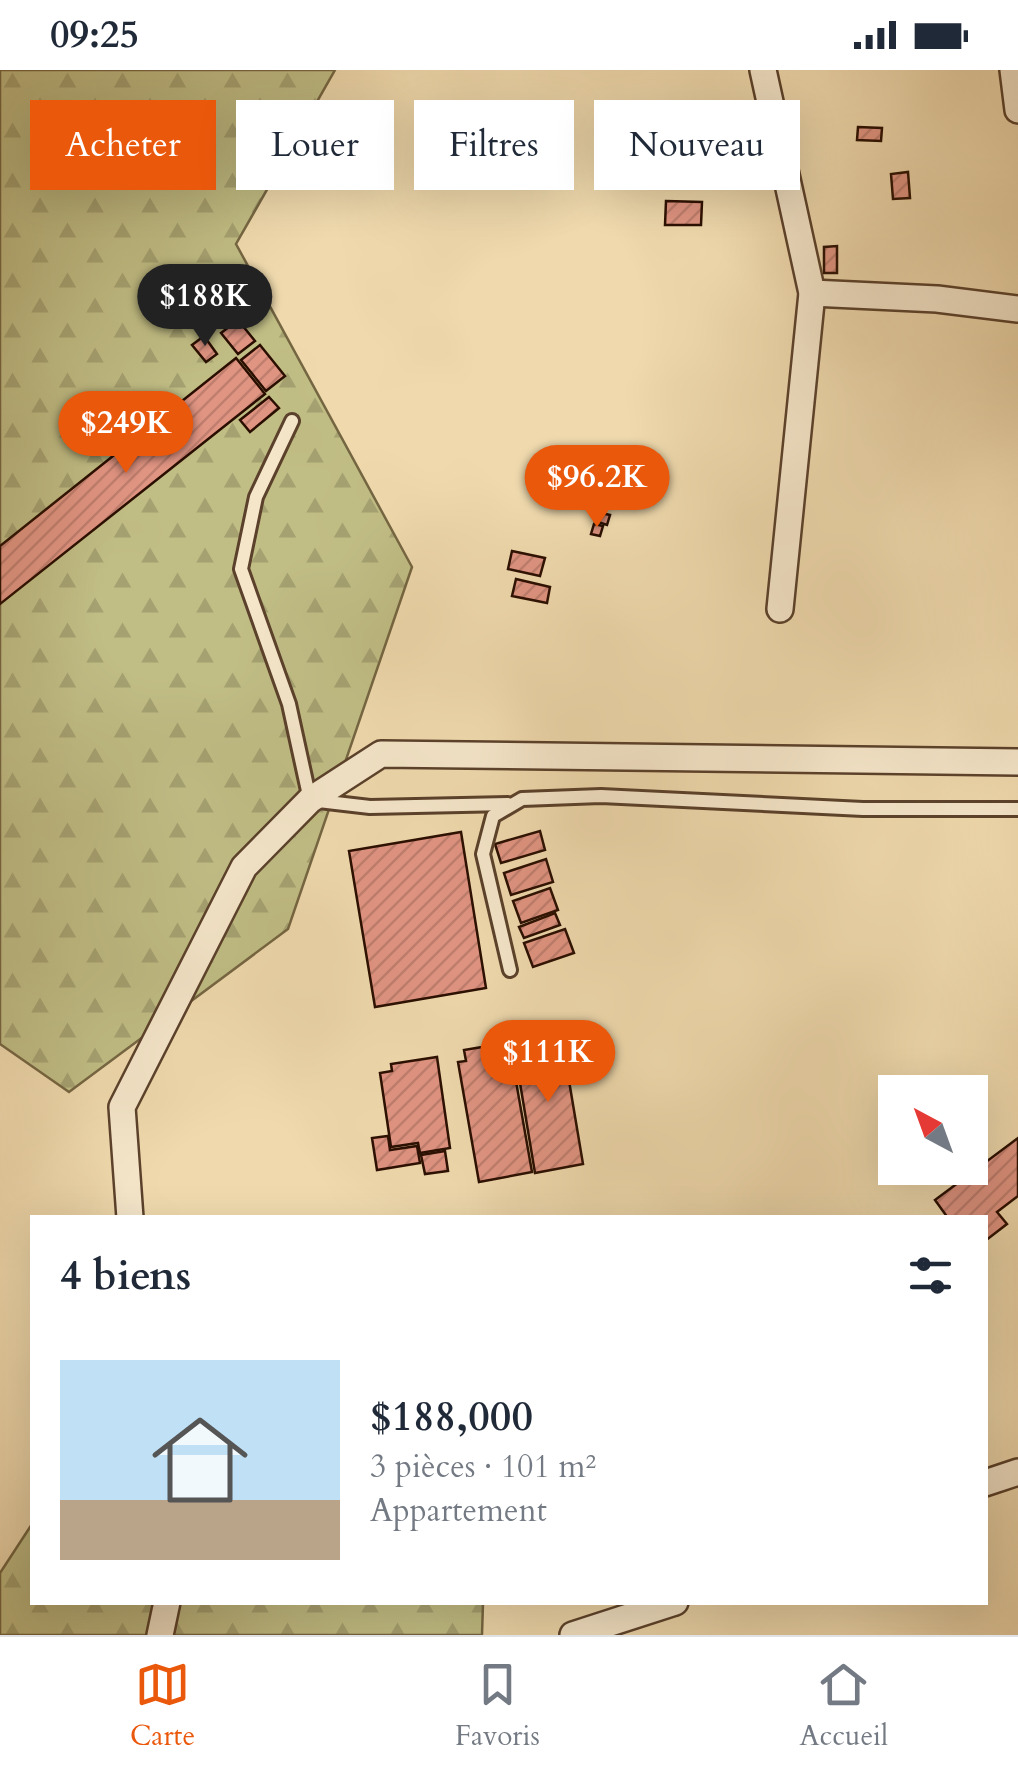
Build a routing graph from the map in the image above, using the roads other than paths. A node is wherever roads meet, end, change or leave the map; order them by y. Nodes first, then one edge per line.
1 (763, 70) edge
2 (1013, 70) edge
3 (1018, 110) edge
4 (812, 293) junction
5 (1018, 309) edge
6 (292, 421) dead end
7 (780, 608) dead end
8 (1018, 762) edge
9 (310, 800) junction
10 (513, 804) junction
11 (1018, 810) edge
12 (510, 970) dead end
13 (130, 1215) edge
14 (1018, 1472) edge
15 (988, 1482) edge
16 (166, 1605) edge
17 (666, 1605) edge
18 (160, 1635) edge
19 (573, 1635) edge

1 - 4 street
2 - 3 street
4 - 5 street
4 - 7 street
6 - 9 lane
8 - 9 street
9 - 10 lane
9 - 13 street
10 - 11 lane
10 - 12 lane
14 - 15 street
16 - 18 street
17 - 19 street

